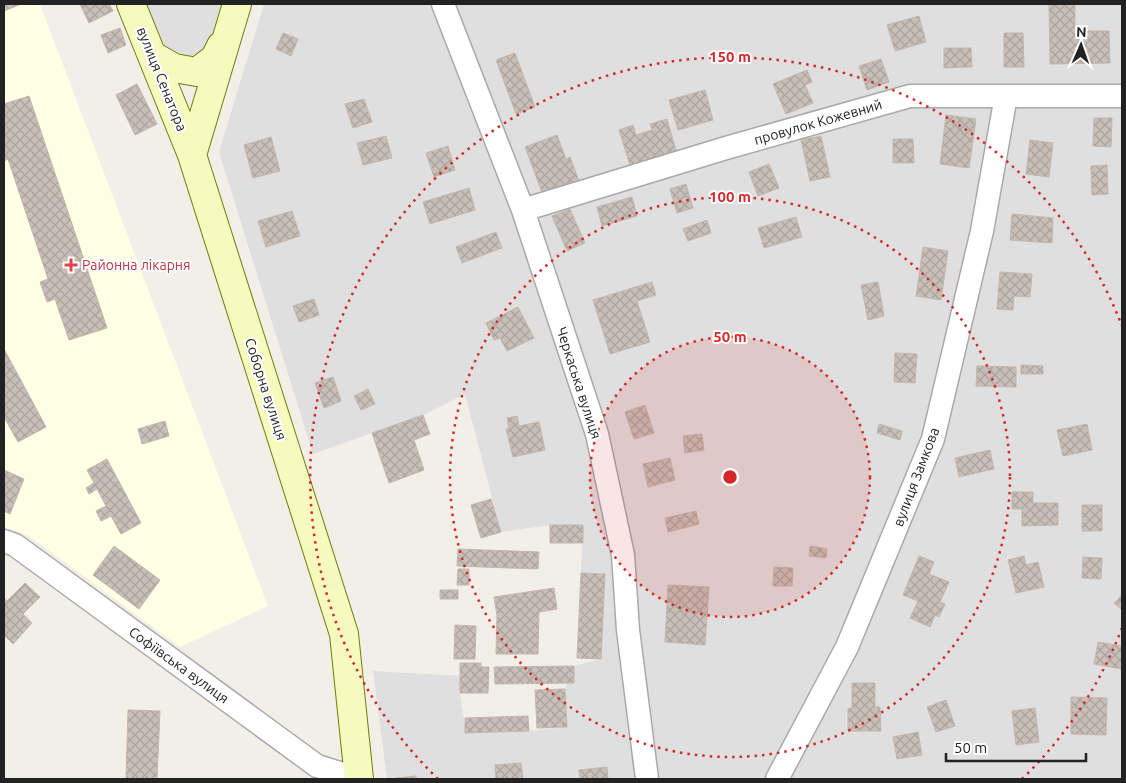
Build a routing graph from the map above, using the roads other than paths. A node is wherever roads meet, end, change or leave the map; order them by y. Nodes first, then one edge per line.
1 (131, 4) edge
2 (444, 4) edge
3 (234, 15) edge
4 (153, 56) junction
5 (1006, 96) junction
6 (1122, 96) edge
7 (192, 155) junction
8 (523, 210) junction
9 (8, 547) edge
10 (359, 779) edge
11 (646, 779) edge
12 (778, 779) edge

1 - 4 main road, вулиця Сенатора
2 - 8 street, Черкаська вулиця
3 - 4 main road
3 - 7 main road
4 - 7 main road, вулиця Сенатора
5 - 6 street, провулок Кожевний
5 - 8 street, провулок Кожевний
5 - 12 street, вулиця Замкова
7 - 10 main road, Соборна вулиця
8 - 11 street, Черкаська вулиця
9 - 10 street, Софіївська вулиця

